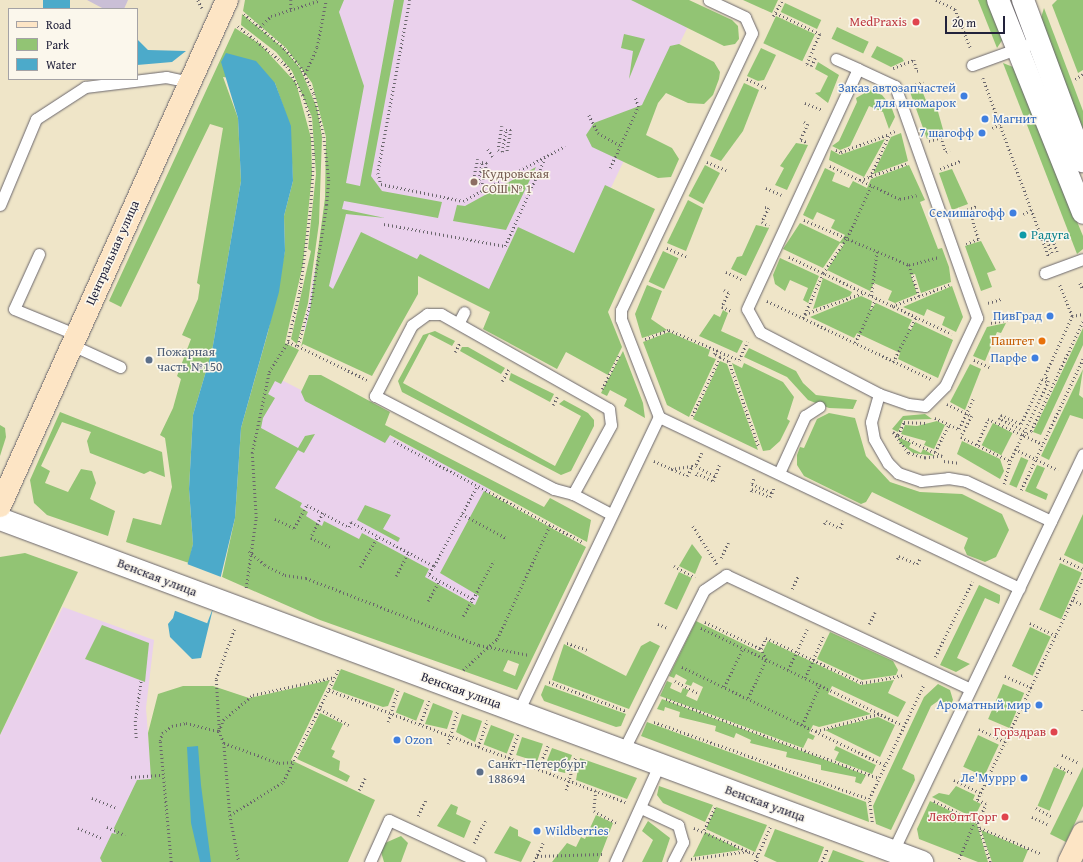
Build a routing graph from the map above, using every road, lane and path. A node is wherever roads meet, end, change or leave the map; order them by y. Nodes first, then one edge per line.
1 (291, 0) edge
2 (321, 0) edge
3 (326, 0) edge
4 (410, 0) edge
5 (709, 0) edge
6 (783, 0) edge
7 (936, 0) edge
8 (1026, 1) edge
9 (232, 4) edge
10 (1001, 6) edge
11 (291, 10) junction
12 (776, 13) junction
13 (773, 16) dead end
14 (232, 22) dead end
15 (260, 27) junction
16 (1029, 44) junction
17 (978, 50) dead end
18 (815, 58) dead end
19 (836, 59) dead end
20 (972, 65) dead end
21 (858, 69) junction
22 (891, 69) dead end
23 (920, 70) dead end
24 (305, 74) junction
25 (987, 74) dead end
26 (1083, 74) edge
27 (744, 77) dead end
28 (1075, 79) dead end
29 (190, 82) junction
30 (923, 82) dead end
31 (768, 89) dead end
32 (635, 97) dead end
33 (805, 103) dead end
34 (904, 110) junction
35 (826, 112) dead end
36 (589, 115) dead end
37 (804, 122) dead end
38 (1001, 124) junction
39 (502, 126) dead end
40 (992, 128) dead end
41 (890, 134) junction
42 (801, 140) dead end
43 (925, 142) dead end
44 (620, 145) junction
45 (565, 146) dead end
46 (832, 148) dead end
47 (488, 149) dead end
48 (949, 150) dead end
49 (507, 153) dead end
50 (493, 157) dead end
51 (920, 158) junction
52 (478, 159) dead end
53 (544, 160) junction
54 (704, 160) dead end
55 (960, 161) dead end
56 (1083, 161) edge
57 (827, 165) dead end
58 (610, 168) dead end
59 (726, 170) dead end
60 (936, 170) dead end
61 (870, 177) junction
62 (860, 180) junction
63 (482, 186) dead end
64 (871, 186) junction
65 (766, 188) dead end
66 (932, 190) junction
67 (786, 197) dead end
68 (0, 205) edge
69 (977, 206) dead end
70 (765, 207) dead end
71 (1031, 210) junction
72 (1083, 213) edge
73 (1022, 214) dead end
74 (952, 215) dead end
75 (802, 219) dead end
76 (972, 219) dead end
77 (762, 222) dead end
78 (384, 224) dead end
79 (1060, 233) dead end
80 (847, 238) junction
81 (1042, 238) junction
82 (663, 246) dead end
83 (774, 250) junction
84 (877, 251) junction
85 (955, 252) junction
86 (39, 254) dead end
87 (1058, 254) dead end
88 (687, 257) dead end
89 (1050, 259) dead end
90 (1083, 259) edge
91 (1056, 263) dead end
92 (909, 265) junction
93 (823, 273) junction
94 (1045, 273) dead end
95 (964, 280) junction
96 (1058, 281) dead end
97 (1080, 283) dead end
98 (1083, 289) edge
99 (724, 290) dead end
100 (863, 292) junction
101 (754, 294) junction
102 (871, 296) junction
103 (919, 296) junction
104 (876, 298) junction
105 (1000, 299) dead end
106 (984, 304) dead end
107 (892, 306) junction
108 (732, 311) dead end
109 (805, 314) junction
110 (1083, 314) edge
111 (1072, 316) junction
112 (916, 317) junction
113 (804, 318) junction
114 (1010, 319) dead end
115 (1083, 321) edge
116 (988, 323) dead end
117 (74, 340) junction
118 (461, 341) dead end
119 (640, 341) dead end
120 (967, 341) junction
121 (288, 342) junction
122 (748, 342) dead end
123 (855, 343) junction
124 (298, 346) junction
125 (623, 349) dead end
126 (717, 350) junction
127 (455, 352) dead end
128 (720, 357) junction
129 (970, 359) dead end
130 (1083, 359) edge
131 (894, 362) junction
132 (120, 367) dead end
133 (510, 367) dead end
134 (989, 367) dead end
135 (502, 381) dead end
136 (1048, 382) junction
137 (380, 386) junction
138 (944, 386) junction
139 (1043, 391) junction
140 (600, 393) dead end
141 (559, 394) dead end
142 (879, 394) junction
143 (1048, 394) junction
144 (937, 397) junction
145 (973, 399) dead end
146 (552, 405) dead end
147 (819, 407) dead end
148 (966, 413) junction
149 (930, 416) dead end
150 (659, 417) junction
151 (936, 418) junction
152 (948, 424) junction
153 (686, 429) junction
154 (1024, 431) junction
155 (898, 435) junction
156 (1023, 435) junction
157 (394, 440) dead end
158 (977, 444) junction
159 (1042, 444) junction
160 (1016, 449) junction
161 (704, 451) dead end
162 (935, 452) junction
163 (1083, 454) edge
164 (649, 459) dead end
165 (1035, 459) junction
166 (1010, 462) junction
167 (692, 466) junction
168 (696, 466) junction
169 (764, 466) junction
170 (671, 469) junction
171 (779, 473) junction
172 (696, 476) dead end
173 (715, 476) dead end
174 (755, 476) dead end
175 (1072, 476) junction
176 (713, 481) dead end
177 (477, 486) junction
178 (751, 492) dead end
179 (772, 493) dead end
180 (573, 494) junction
181 (770, 497) dead end
182 (998, 497) junction
183 (1014, 505) junction
184 (0, 506) edge
185 (323, 513) junction
186 (462, 514) junction
187 (611, 514) junction
188 (0, 519) edge
189 (275, 519) dead end
190 (1050, 522) junction
191 (824, 524) dead end
192 (550, 525) junction
193 (693, 526) dead end
194 (837, 527) dead end
195 (378, 536) junction
196 (506, 538) dead end
197 (728, 542) dead end
198 (330, 547) dead end
199 (594, 549) junction
200 (249, 551) junction
201 (409, 552) junction
202 (722, 558) dead end
203 (1060, 558) dead end
204 (897, 559) dead end
205 (494, 560) dead end
206 (917, 564) dead end
207 (434, 566) junction
208 (674, 566) dead end
209 (360, 567) dead end
210 (978, 569) junction
211 (1083, 569) edge
212 (726, 575) junction
213 (396, 576) dead end
214 (798, 576) dead end
215 (695, 577) dead end
216 (1083, 578) edge
217 (439, 581) junction
218 (1079, 587) junction
219 (1019, 588) junction
220 (1083, 589) edge
221 (246, 590) dead end
222 (791, 591) dead end
223 (473, 599) junction
224 (1073, 600) junction
225 (428, 601) dead end
226 (1083, 605) edge
227 (875, 612) dead end
228 (463, 616) dead end
229 (813, 616) junction
230 (689, 619) junction
231 (829, 623) junction
232 (1030, 623) dead end
233 (235, 627) dead end
234 (867, 628) dead end
235 (1057, 636) junction
236 (563, 641) dead end
237 (491, 647) junction
238 (743, 648) junction
239 (761, 649) junction
240 (587, 650) dead end
241 (796, 652) junction
242 (543, 658) junction
243 (766, 660) junction
244 (812, 660) junction
245 (669, 661) junction
246 (341, 664) dead end
247 (788, 670) junction
248 (930, 670) junction
249 (458, 674) dead end
250 (662, 675) junction
251 (1005, 676) dead end
252 (335, 677) junction
253 (805, 678) junction
254 (141, 680) dead end
255 (545, 681) dead end
256 (820, 685) junction
257 (724, 687) junction
258 (399, 688) dead end
259 (970, 689) junction
260 (1032, 689) junction
261 (329, 690) junction
262 (698, 693) dead end
263 (661, 697) dead end
264 (748, 698) junction
265 (430, 699) dead end
266 (320, 709) junction
267 (458, 710) dead end
268 (389, 713) junction
269 (630, 713) dead end
270 (653, 714) dead end
271 (879, 714) junction
272 (487, 721) dead end
273 (388, 722) dead end
274 (518, 722) junction
275 (420, 724) junction
276 (349, 725) dead end
277 (802, 725) junction
278 (903, 725) junction
279 (979, 729) dead end
280 (219, 731) junction
281 (816, 731) junction
282 (449, 736) junction
283 (136, 738) dead end
284 (1007, 742) junction
285 (224, 743) junction
286 (548, 743) dead end
287 (448, 744) dead end
288 (478, 747) junction
289 (624, 751) junction
290 (577, 754) dead end
291 (1062, 754) dead end
292 (510, 759) junction
293 (293, 762) junction
294 (1079, 763) dead end
295 (659, 765) junction
296 (885, 765) junction
297 (1056, 765) dead end
298 (507, 768) dead end
299 (538, 769) junction
300 (1074, 774) dead end
301 (163, 775) junction
302 (131, 777) dead end
303 (365, 778) dead end
304 (878, 778) junction
305 (567, 780) junction
306 (954, 780) dead end
307 (360, 790) dead end
308 (566, 790) dead end
309 (596, 791) junction
310 (982, 794) junction
311 (92, 798) dead end
312 (426, 799) dead end
313 (869, 799) junction
314 (929, 799) dead end
315 (717, 803) dead end
316 (117, 808) dead end
317 (641, 808) junction
318 (1036, 808) dead end
319 (230, 815) junction
320 (1053, 816) dead end
321 (1032, 817) dead end
322 (417, 818) dead end
323 (485, 821) dead end
324 (976, 821) junction
325 (618, 823) dead end
326 (772, 823) dead end
327 (678, 825) junction
328 (1049, 825) dead end
329 (107, 827) dead end
330 (873, 827) dead end
331 (78, 828) dead end
332 (980, 828) junction
333 (704, 830) junction
334 (1083, 833) edge
335 (125, 835) dead end
336 (102, 838) dead end
337 (543, 843) dead end
338 (830, 844) dead end
339 (473, 846) dead end
340 (748, 851) junction
341 (892, 851) junction
342 (604, 854) dead end
343 (1042, 854) dead end
344 (537, 856) junction
345 (758, 856) junction
346 (690, 859) dead end
347 (959, 860) dead end
348 (171, 862) edge
349 (239, 862) edge
350 (370, 862) edge
351 (480, 862) edge
352 (534, 862) edge
353 (615, 862) edge
354 (673, 862) edge
355 (758, 862) edge
356 (822, 862) edge
357 (922, 862) edge
358 (990, 862) edge
359 (1069, 862) edge

1 - 11 path
2 - 11 path
3 - 24 path
4 - 53 path
5 - 150 lane
6 - 12 path
7 - 17 path
8 - 10 lane
8 - 16 street
9 - 15 path
9 - 29 street, Центральная улица
10 - 16 street
11 - 15 path
12 - 13 path
12 - 18 path
14 - 121 path
15 - 24 path
16 - 20 lane
16 - 56 street
16 - 72 street
19 - 21 lane
21 - 34 lane
21 - 83 lane
22 - 23 path
24 - 124 path
25 - 38 path
26 - 28 path
27 - 31 path
29 - 68 lane
29 - 117 street, Центральная улица
30 - 34 path
32 - 44 path
33 - 35 path
34 - 41 path
34 - 51 lane
36 - 44 path
37 - 42 path
38 - 40 path
38 - 71 path
39 - 49 path
41 - 46 path
41 - 61 path
43 - 48 path
44 - 58 path
45 - 53 path
47 - 50 path
51 - 61 path
51 - 66 lane
52 - 63 path
53 - 78 path
54 - 59 path
55 - 60 path
57 - 62 path
61 - 62 path
62 - 64 path
64 - 66 path
64 - 80 path
65 - 67 path
66 - 85 lane
69 - 74 path
70 - 77 path
71 - 73 path
71 - 81 path
75 - 80 path
76 - 85 path
79 - 87 path
80 - 84 path
80 - 93 path
81 - 89 path
81 - 91 path
82 - 88 path
83 - 93 path
83 - 101 lane
84 - 92 path
84 - 102 path
85 - 92 path
85 - 95 lane
86 - 117 lane
90 - 94 lane
92 - 103 path
93 - 100 path
93 - 109 path
95 - 103 path
95 - 120 lane
96 - 111 path
97 - 98 path
99 - 108 path
100 - 102 path
100 - 109 path
101 - 113 path
101 - 142 lane
102 - 104 path
103 - 107 path
104 - 107 path
104 - 123 path
105 - 106 path
107 - 112 path
109 - 113 path
110 - 111 path
111 - 136 path
112 - 120 path
112 - 131 path
113 - 123 path
114 - 116 path
115 - 143 path
117 - 132 lane
117 - 184 street, Центральная улица
118 - 127 path
119 - 126 path
120 - 138 lane
121 - 124 path
121 - 200 path
122 - 126 path
123 - 131 path
124 - 137 path
125 - 140 path
126 - 128 path
128 - 153 path
128 - 169 path
129 - 134 path
130 - 159 path
131 - 138 path
133 - 135 path
136 - 139 path
136 - 154 path
137 - 180 lane
137 - 180 lane
138 - 144 lane
139 - 143 path
139 - 154 path
141 - 146 path
142 - 144 lane
142 - 182 lane
143 - 156 path
144 - 148 path
145 - 148 path
147 - 171 lane
148 - 152 path
148 - 158 path
149 - 151 path
150 - 153 lane
150 - 187 lane
151 - 152 path
151 - 155 path
152 - 162 path
153 - 169 lane
154 - 156 path
155 - 162 path
155 - 162 path
156 - 158 path
156 - 159 path
156 - 160 path
157 - 177 path
158 - 166 path
159 - 165 path
160 - 165 path
160 - 166 path
161 - 168 path
163 - 175 lane
164 - 170 path
165 - 175 path
165 - 183 path
166 - 182 path
167 - 168 path
167 - 170 path
167 - 170 path
168 - 173 path
169 - 171 lane
171 - 210 lane
172 - 176 path
174 - 179 path
175 - 190 lane
177 - 186 path
177 - 192 path
178 - 181 path
180 - 187 lane
182 - 183 lane
183 - 190 lane
185 - 189 path
185 - 195 path
185 - 198 path
186 - 196 path
186 - 207 path
187 - 199 lane
188 - 274 street, Венская улица
190 - 219 lane
191 - 194 path
192 - 199 path
192 - 237 path
193 - 212 path
195 - 201 path
195 - 209 path
197 - 202 path
199 - 242 lane
200 - 221 path
200 - 237 path
201 - 207 path
201 - 213 path
203 - 211 path
204 - 206 path
205 - 223 path
207 - 217 path
208 - 215 path
210 - 219 lane
210 - 248 path
212 - 229 lane
212 - 230 lane
214 - 222 path
216 - 218 path
217 - 223 path
217 - 225 path
218 - 220 path
218 - 224 path
219 - 259 lane
223 - 228 path
224 - 226 path
224 - 235 path
227 - 234 path
229 - 231 lane
229 - 241 path
230 - 238 path
230 - 239 path
230 - 245 lane
231 - 244 path
231 - 248 lane
232 - 235 path
233 - 280 path
235 - 260 path
236 - 240 path
237 - 242 path
237 - 249 path
238 - 243 path
238 - 257 path
239 - 241 path
239 - 243 path
241 - 244 path
241 - 247 path
242 - 274 lane
243 - 247 path
243 - 264 path
244 - 248 path
244 - 253 path
245 - 250 lane
245 - 257 path
246 - 252 path
247 - 253 path
248 - 259 lane
248 - 278 path
250 - 262 path
250 - 289 lane
251 - 260 path
252 - 261 path
252 - 280 path
253 - 256 path
254 - 283 path
255 - 269 path
256 - 271 path
256 - 277 path
257 - 264 path
258 - 268 path
259 - 341 lane
260 - 284 path
261 - 266 path
261 - 268 path
263 - 304 path
264 - 277 path
265 - 275 path
266 - 276 path
266 - 293 path
267 - 282 path
268 - 273 path
268 - 275 path
270 - 313 path
271 - 278 path
271 - 281 path
272 - 288 path
274 - 289 street, Венская улица
274 - 292 path
275 - 282 path
277 - 281 path
278 - 296 path
279 - 284 path
280 - 285 path
280 - 301 path
281 - 296 path
282 - 287 path
282 - 288 path
284 - 310 path
285 - 293 path
285 - 319 path
286 - 299 path
288 - 292 path
289 - 295 street, Венская улица
290 - 305 path
291 - 294 path
292 - 298 path
292 - 299 path
293 - 319 path
295 - 317 lane
295 - 341 street, Венская улица
296 - 304 path
297 - 300 path
299 - 305 path
301 - 302 path
301 - 348 path
303 - 307 path
304 - 313 path
305 - 308 path
305 - 309 path
306 - 310 path
309 - 317 path
309 - 325 path
310 - 324 path
311 - 316 path
312 - 322 path
313 - 330 path
314 - 324 path
315 - 333 path
317 - 327 lane
317 - 353 lane
318 - 320 path
319 - 349 path
321 - 328 path
323 - 339 path
324 - 332 path
324 - 347 path
326 - 345 path
327 - 333 path
327 - 354 lane
329 - 335 path
331 - 336 path
332 - 343 path
332 - 358 path
333 - 340 path
334 - 359 street
337 - 344 path
338 - 356 path
340 - 345 path
340 - 346 path
341 - 357 street, Венская улица
342 - 344 path
344 - 352 path
345 - 355 path
350 - 351 lane

